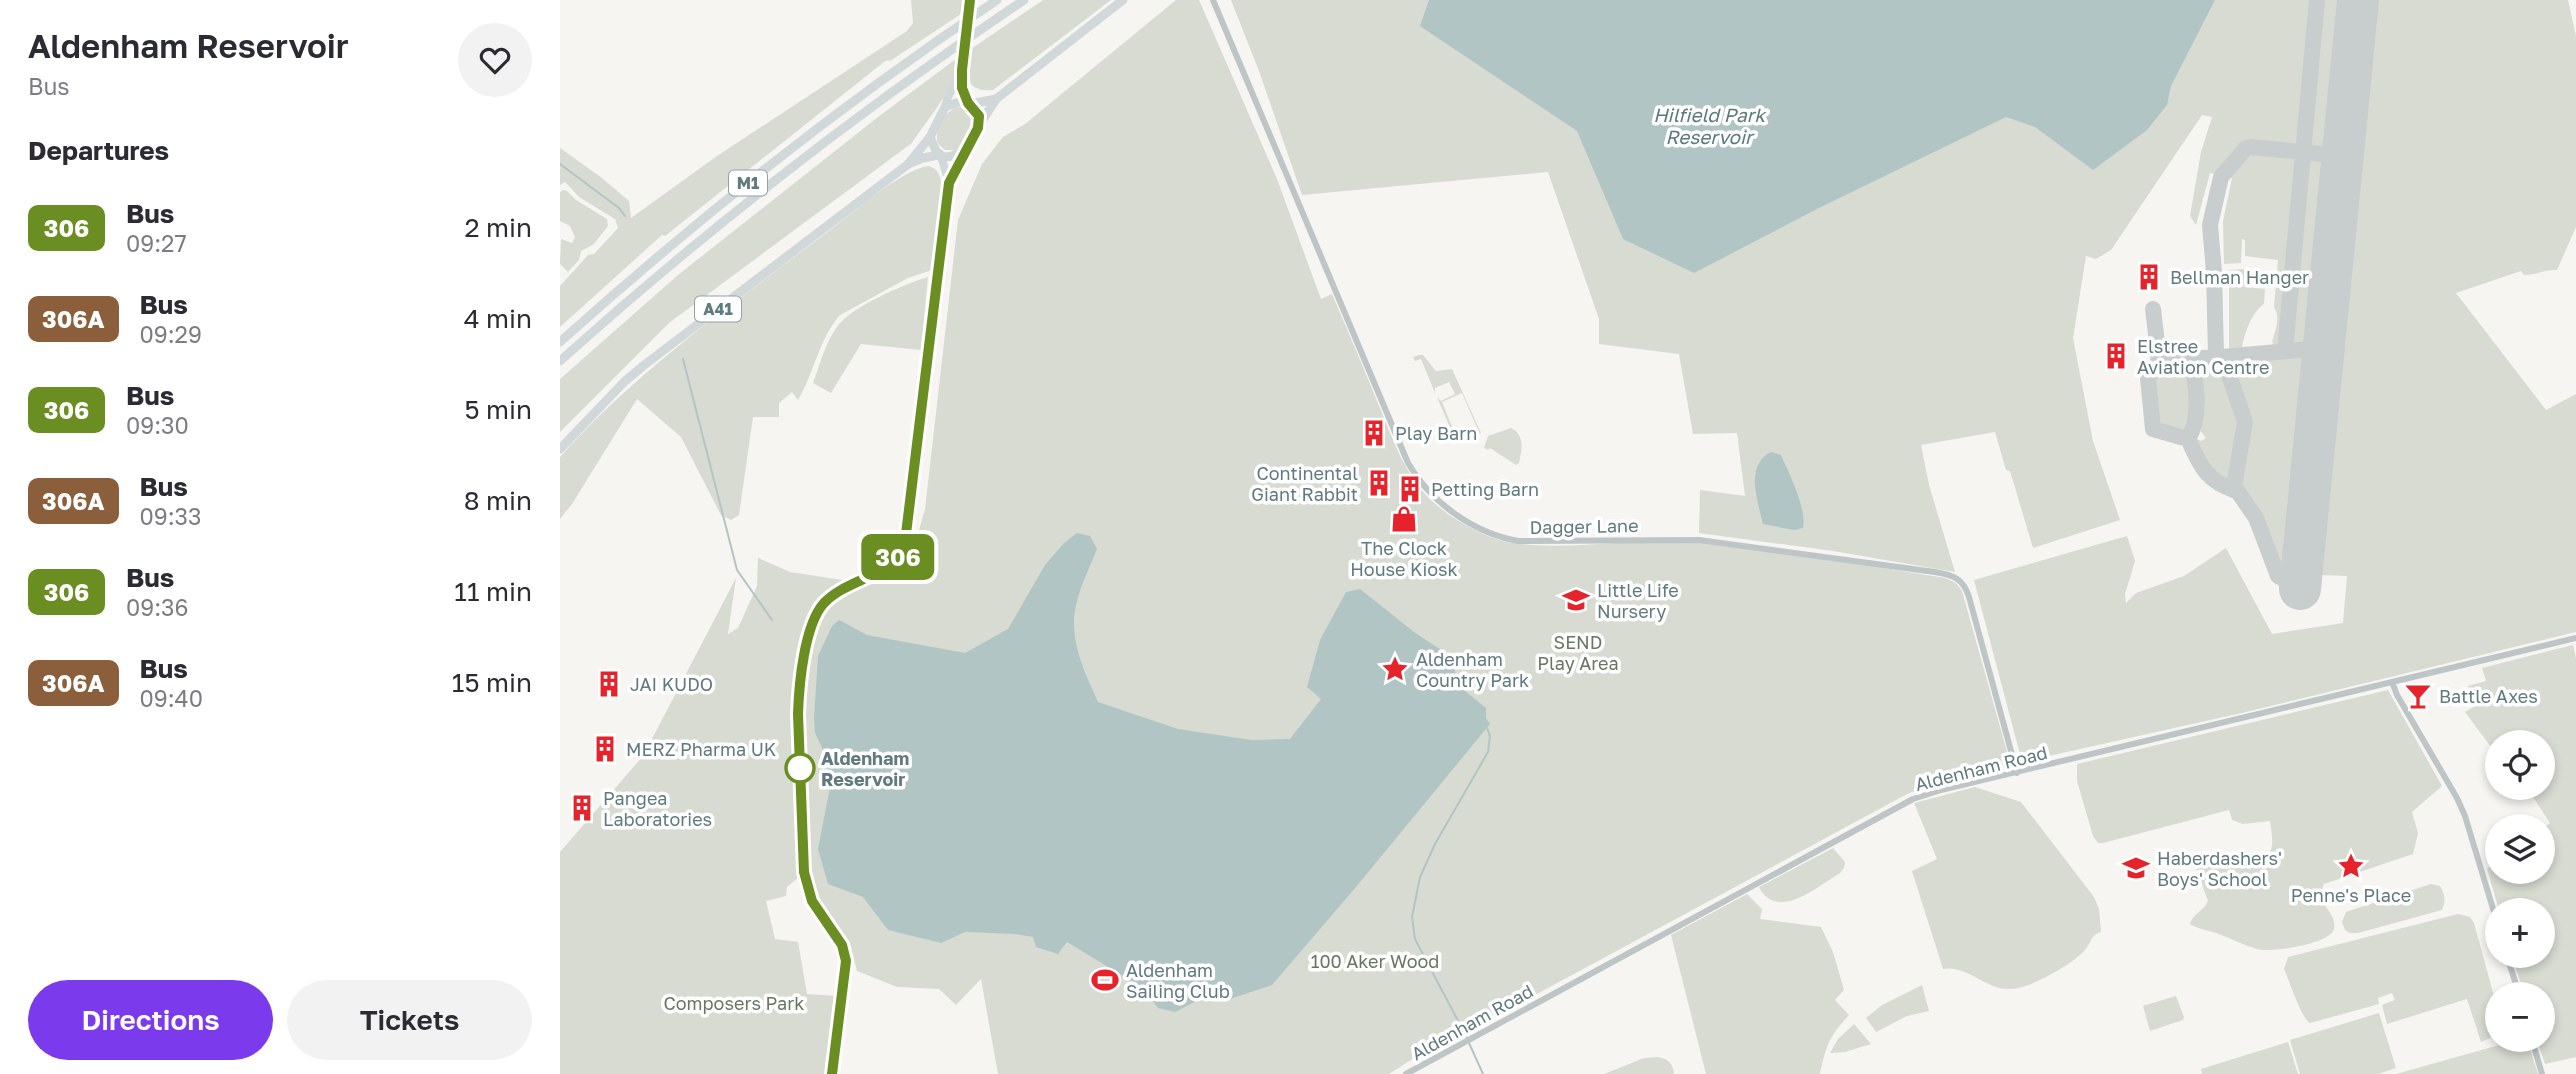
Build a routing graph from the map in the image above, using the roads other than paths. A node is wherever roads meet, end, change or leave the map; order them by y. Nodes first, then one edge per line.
1 (971, 0) edge
2 (997, 0) edge
3 (1024, 0) edge
4 (1123, 0) edge
5 (1213, 0) edge
6 (962, 70) junction
7 (996, 99) junction
8 (970, 104) junction
9 (945, 107) junction
10 (978, 128) junction
11 (930, 137) junction
12 (966, 150) junction
13 (940, 155) junction
14 (907, 165) junction
15 (949, 183) junction
16 (560, 342) edge
17 (560, 361) edge
18 (560, 449) edge
19 (2576, 638) edge
20 (2392, 682) junction
21 (2017, 773) junction
22 (2489, 898) edge
23 (2536, 1052) edge
24 (832, 1074) edge
25 (1406, 1074) edge
26 (2542, 1074) edge

1 - 6 main road
2 - 16 highway, M1
3 - 17 highway, M1
4 - 7 highway
5 - 21 street, Dagger Lane
6 - 8 main road
6 - 9 main road
7 - 8 highway
7 - 10 highway
8 - 9 highway
8 - 10 highway
9 - 11 highway
10 - 12 highway
11 - 13 highway
11 - 14 highway, A41
12 - 13 highway
12 - 15 main road
13 - 14 highway, A41
13 - 15 main road
14 - 18 highway, A41
15 - 24 main road
19 - 20 street, Aldenham Road
20 - 21 street, Aldenham Road
20 - 22 street
21 - 25 street, Aldenham Road
23 - 26 street

